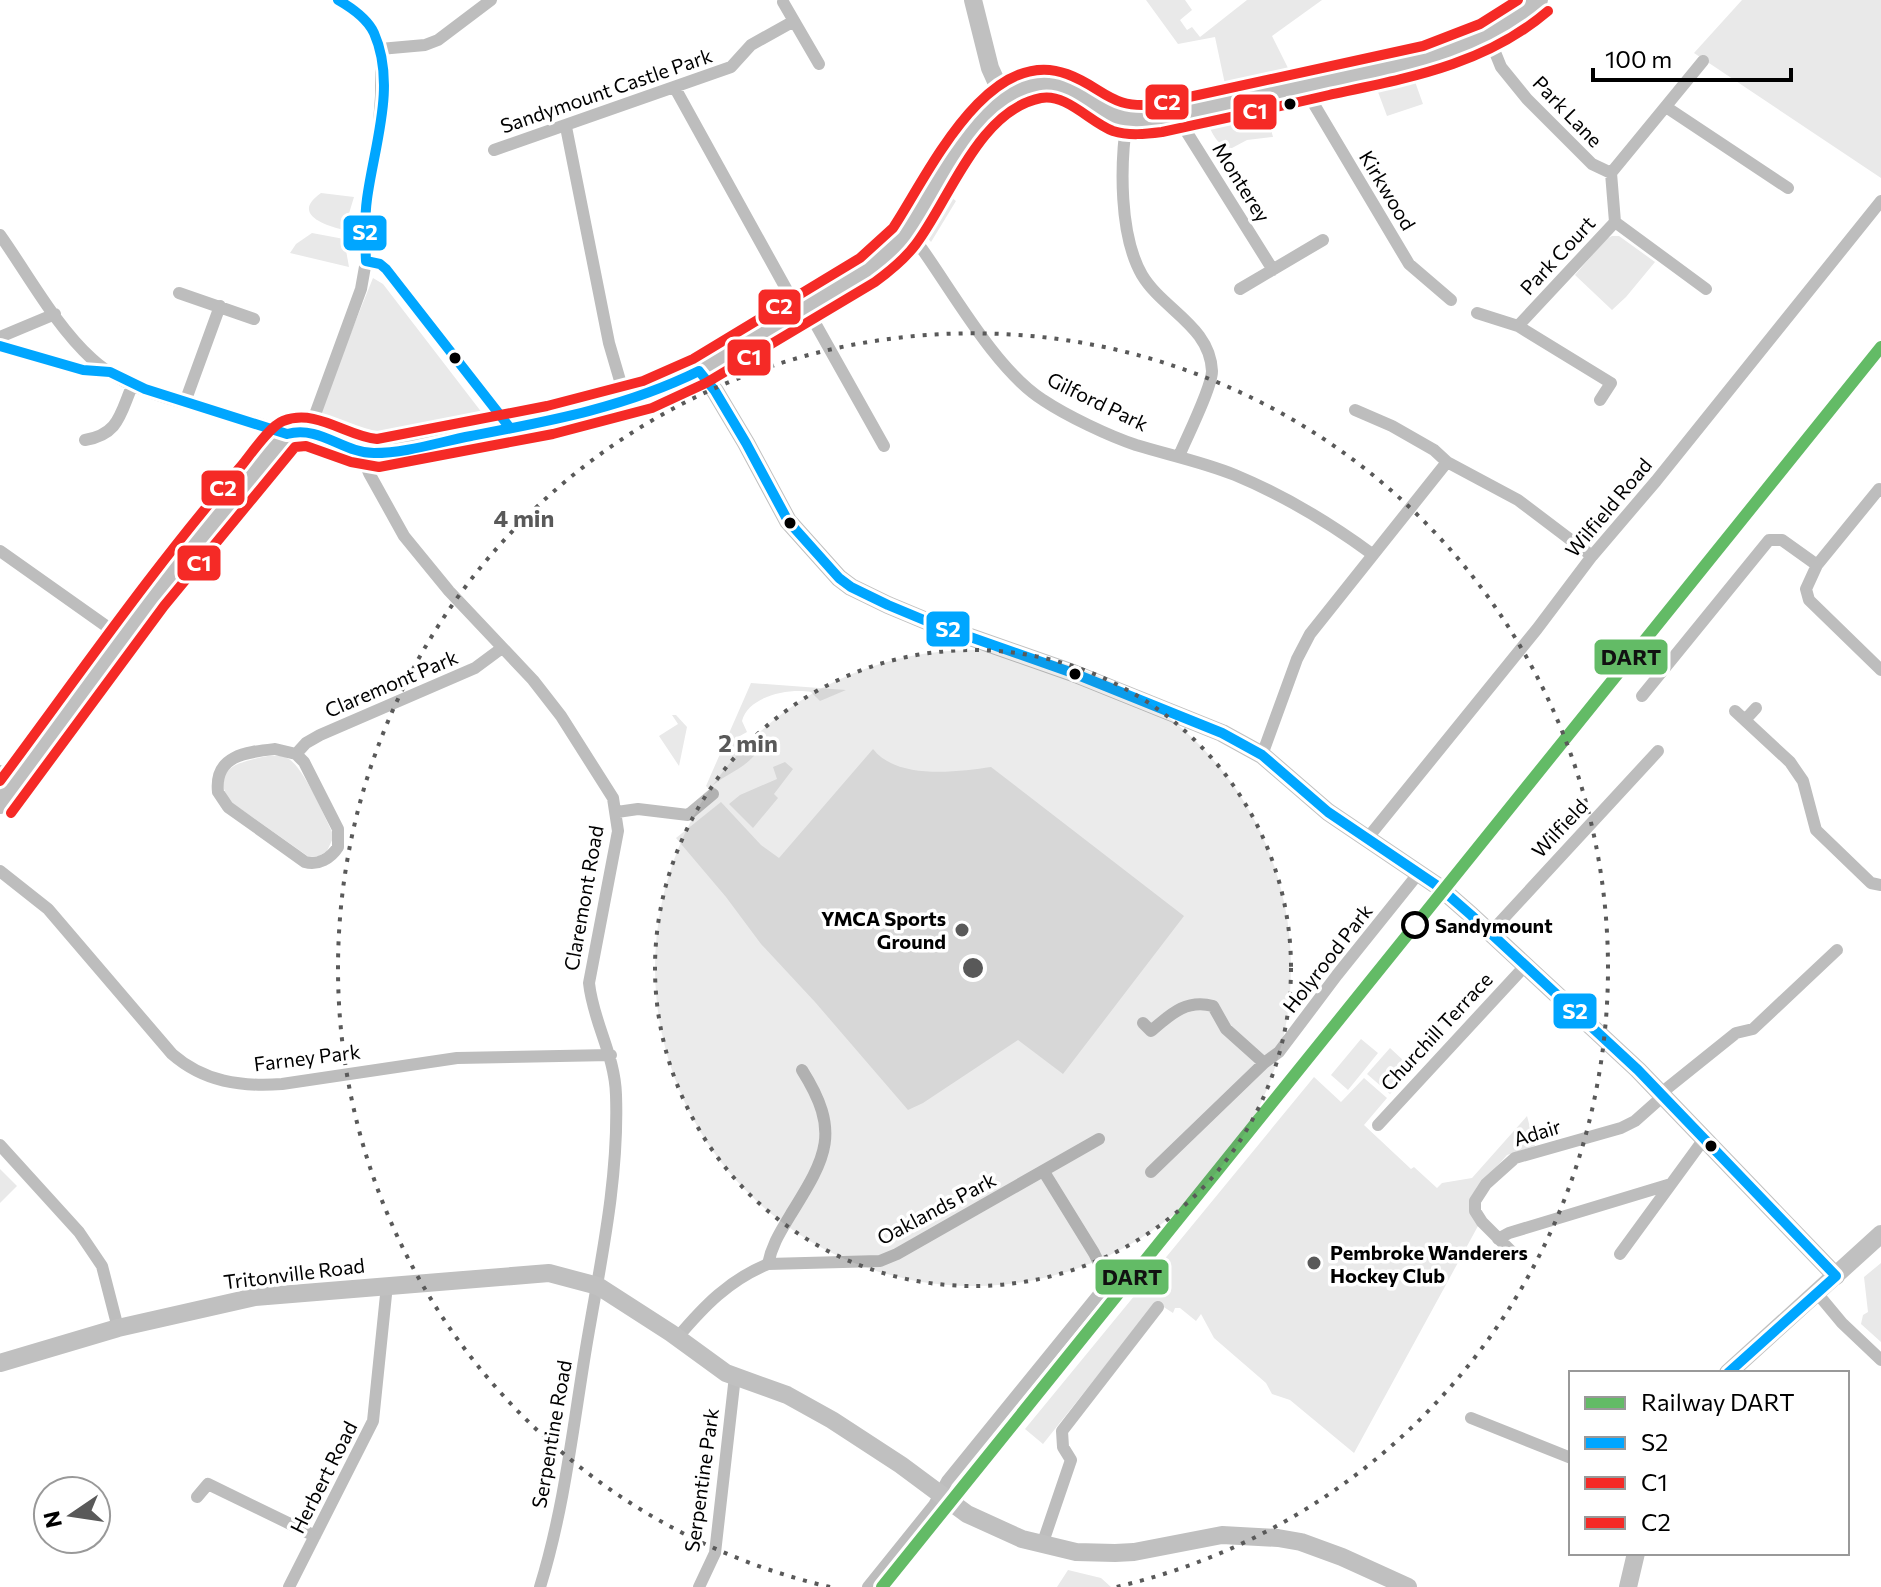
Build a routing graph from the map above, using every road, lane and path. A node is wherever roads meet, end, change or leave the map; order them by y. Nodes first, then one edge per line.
1 (338, 0) edge
2 (491, 0) edge
3 (973, 0) edge
4 (1539, 0) edge
5 (783, 2) edge
6 (794, 21) junction
7 (1488, 35) junction
8 (380, 49) junction
9 (1703, 61) dead end
10 (819, 64) dead end
11 (1308, 86) junction
12 (675, 88) junction
13 (1004, 99) junction
14 (1666, 107) junction
15 (1181, 113) junction
16 (1127, 119) junction
17 (566, 127) junction
18 (494, 150) dead end
19 (1611, 173) junction
20 (1788, 188) dead end
21 (1881, 201) edge
22 (1615, 222) junction
23 (0, 235) edge
24 (905, 235) junction
25 (1323, 240) dead end
26 (366, 261) junction
27 (1273, 270) junction
28 (1240, 289) dead end
29 (1706, 289) dead end
30 (179, 293) dead end
31 (1451, 300) dead end
32 (220, 306) junction
33 (802, 309) junction
34 (1477, 313) dead end
35 (55, 314) junction
36 (254, 319) dead end
37 (1518, 326) junction
38 (0, 337) edge
39 (0, 346) edge
40 (699, 371) junction
41 (110, 372) junction
42 (133, 384) junction
43 (1600, 400) dead end
44 (626, 401) junction
45 (185, 402) junction
46 (1355, 410) dead end
47 (510, 428) junction
48 (309, 431) junction
49 (287, 434) junction
50 (85, 440) dead end
51 (884, 446) dead end
52 (364, 453) junction
53 (1179, 456) junction
54 (1447, 462) junction
55 (1881, 491) edge
56 (0, 551) edge
57 (1372, 554) junction
58 (1592, 556) junction
59 (1817, 565) junction
60 (123, 638) junction
61 (502, 648) junction
62 (1881, 670) edge
63 (1640, 678) dead end
64 (1756, 708) dead end
65 (1658, 751) dead end
66 (296, 754) junction
67 (1262, 755) junction
68 (0, 771) edge
69 (17, 783) junction
70 (713, 794) dead end
71 (0, 805) edge
72 (617, 812) junction
73 (1366, 840) junction
74 (0, 871) edge
75 (1418, 874) junction
76 (1881, 885) edge
77 (1490, 933) junction
78 (1837, 950) dead end
79 (1525, 966) junction
80 (1143, 1023) dead end
81 (611, 1055) junction
82 (1264, 1063) junction
83 (802, 1070) dead end
84 (1661, 1096) junction
85 (1378, 1125) dead end
86 (1099, 1139) dead end
87 (1704, 1139) junction
88 (0, 1145) edge
89 (1044, 1172) junction
90 (1151, 1172) dead end
91 (1671, 1184) junction
92 (1881, 1234) edge
93 (1498, 1239) junction
94 (1620, 1254) dead end
95 (1515, 1255) dead end
96 (768, 1264) junction
97 (1836, 1276) junction
98 (387, 1285) junction
99 (598, 1286) junction
100 (1817, 1293) junction
101 (1158, 1307) dead end
102 (118, 1328) junction
103 (677, 1338) junction
104 (1881, 1360) edge
105 (0, 1363) edge
106 (1730, 1371) edge
107 (735, 1376) junction
108 (1471, 1418) dead end
109 (1569, 1457) edge
110 (940, 1493) junction
111 (197, 1497) dead end
112 (315, 1536) junction
113 (1042, 1545) junction
114 (1636, 1555) edge
115 (289, 1587) edge
116 (540, 1587) edge
117 (699, 1587) edge
118 (868, 1587) edge
119 (1408, 1587) edge
120 (1628, 1587) edge

1 - 8 street
2 - 8 street
3 - 13 street
4 - 7 street
5 - 6 street
6 - 10 street
6 - 12 street, Sandymount Castle Park
7 - 11 street
7 - 19 street, Park Lane
8 - 26 street
9 - 14 street, Park Lane
11 - 15 street
11 - 31 street, Kirkwood
12 - 17 street, Sandymount Castle Park
12 - 33 street
13 - 16 street
13 - 24 street
14 - 19 street, Park Lane
14 - 20 street
15 - 16 street
15 - 27 street, Monterey
16 - 53 street
17 - 18 street, Sandymount Castle Park
17 - 44 street
19 - 22 street, Park Court
21 - 58 street, Wilfield Road
22 - 29 street, Park Court
22 - 37 street, Park Court
23 - 35 street
24 - 33 street
24 - 53 street, Gilford Park
25 - 27 street
26 - 47 street
26 - 48 street
27 - 28 street
30 - 32 street
32 - 36 street
32 - 45 street
33 - 40 street
33 - 51 street
34 - 37 street
35 - 38 street
35 - 41 street
37 - 43 street
39 - 41 street
40 - 44 street
40 - 67 street
41 - 42 street
42 - 45 street
42 - 50 street
44 - 47 street
45 - 49 street
46 - 54 street
47 - 52 street
48 - 49 street
48 - 52 street
49 - 60 street
52 - 61 street, Claremont Road
53 - 57 street, Gilford Park
54 - 57 street
54 - 58 street
55 - 59 street
56 - 60 street
57 - 67 street
58 - 73 street, Wilfield Road
59 - 62 street
59 - 63 street
60 - 69 street
61 - 66 street, Claremont Park
61 - 72 street, Claremont Road
64 - 76 street
65 - 77 street, Wilfield
66 - 66 street
67 - 73 street
68 - 69 street
69 - 71 street
70 - 72 street
72 - 81 street, Claremont Road
73 - 75 street
74 - 81 street, Farney Park
75 - 77 street
75 - 82 street, Holyrood Park
77 - 79 street
78 - 84 street
79 - 84 street
79 - 85 street, Churchill Terrace
80 - 82 street
81 - 99 street, Claremont Road
82 - 90 street, Holyrood Park
83 - 96 street
84 - 87 street
84 - 93 street, Adair
86 - 89 street, Oaklands Park
87 - 91 street
87 - 97 street
88 - 102 street
89 - 96 street, Oaklands Park
89 - 110 street
91 - 93 street
91 - 94 street
92 - 97 street
93 - 95 street, Adair
96 - 103 street, Oaklands Park
97 - 100 street
98 - 99 street, Tritonville Road
98 - 102 street, Tritonville Road
98 - 112 street, Herbert Road
99 - 103 street, Tritonville Road
99 - 116 street, Serpentine Road
100 - 104 street
100 - 106 street
101 - 113 street
102 - 105 street, Tritonville Road
103 - 107 street, Tritonville Road
107 - 110 street, Tritonville Road
107 - 117 street, Serpentine Park
108 - 109 street
110 - 113 street, Tritonville Road
110 - 118 street
111 - 112 street
112 - 115 street, Herbert Road
113 - 119 street, Tritonville Road
114 - 120 street

